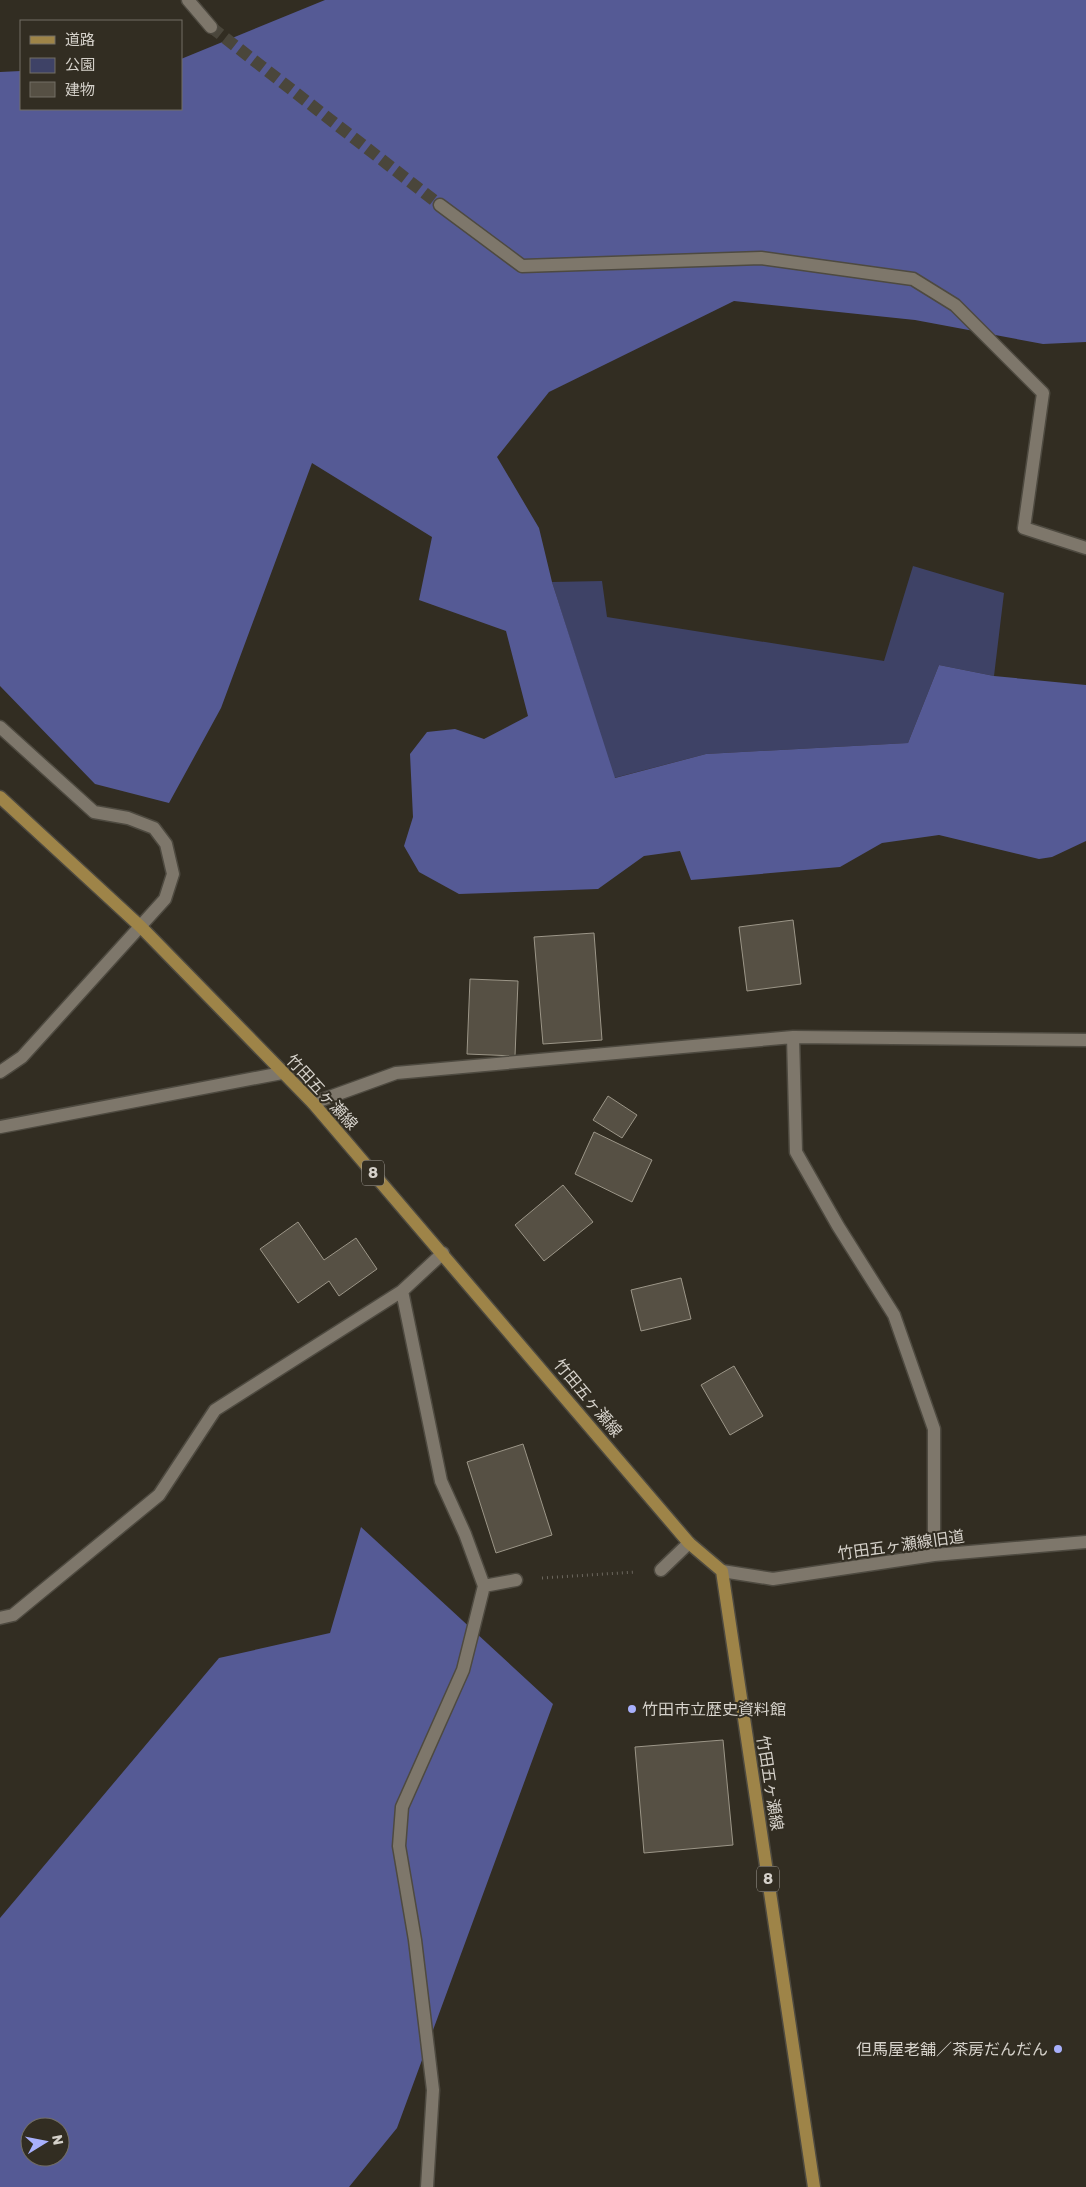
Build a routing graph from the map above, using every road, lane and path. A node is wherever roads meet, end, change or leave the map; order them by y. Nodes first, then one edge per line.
1 (188, 0) edge
2 (211, 27) tunnel mouth
3 (440, 205) tunnel mouth
4 (1086, 548) edge
5 (0, 727) edge
6 (0, 797) edge
7 (141, 927) junction
8 (793, 1037) junction
9 (1086, 1040) edge
10 (0, 1072) edge
11 (282, 1073) junction
12 (313, 1104) junction
13 (0, 1127) edge
14 (443, 1252) junction
15 (402, 1290) junction
16 (1086, 1542) edge
17 (689, 1543) junction
18 (934, 1555) junction
19 (661, 1570) joint
20 (722, 1571) junction
21 (516, 1580) joint
22 (484, 1586) junction
23 (0, 1618) edge
24 (427, 2187) edge
25 (814, 2187) edge

1 - 2 street
3 - 4 street
5 - 7 street
6 - 7 main road, 竹田五ヶ瀬線 / 8
7 - 10 street
7 - 11 main road, 竹田五ヶ瀬線 / 8
8 - 9 street
8 - 12 street
8 - 18 street
11 - 12 main road, 竹田五ヶ瀬線 / 8
11 - 13 street
12 - 14 main road, 竹田五ヶ瀬線 / 8
14 - 15 street
14 - 17 main road, 竹田五ヶ瀬線 / 8
15 - 22 street
15 - 23 street
16 - 18 street, 竹田五ヶ瀬線旧道
17 - 19 street
17 - 20 main road, 竹田五ヶ瀬線 / 8
18 - 20 street, 竹田五ヶ瀬線旧道
19 - 21 path
20 - 25 main road, 竹田五ヶ瀬線 / 8
21 - 22 street
22 - 24 street

